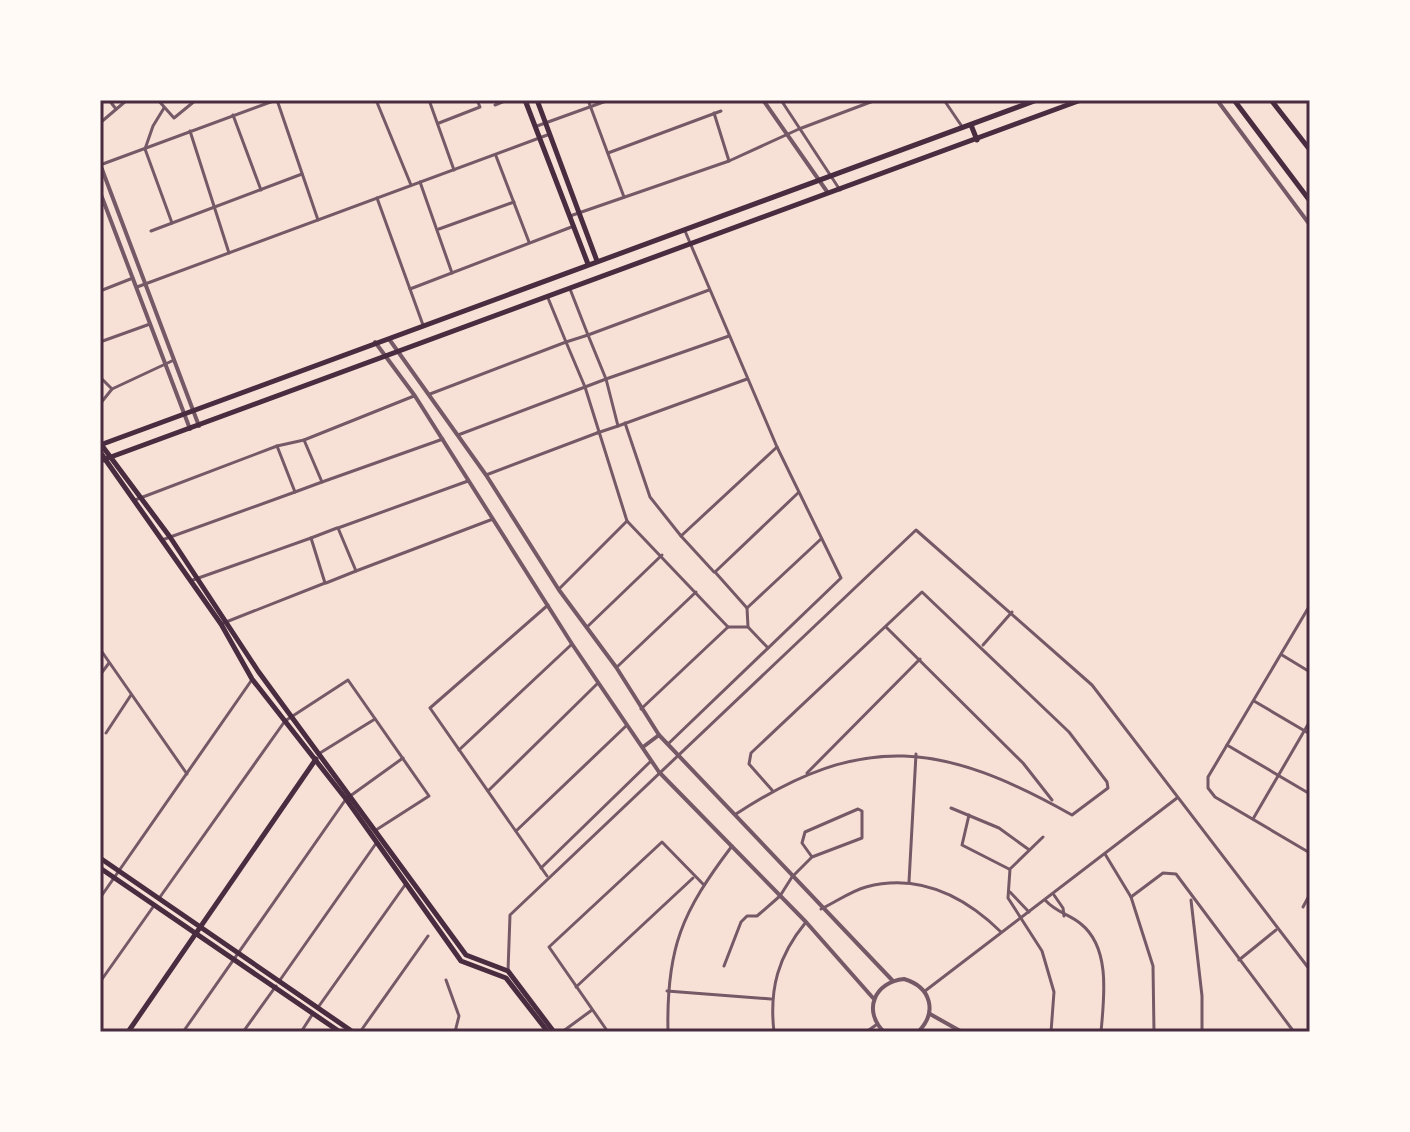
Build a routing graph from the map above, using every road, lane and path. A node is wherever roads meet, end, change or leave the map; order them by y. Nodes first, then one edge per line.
1 (109, 100) edge
2 (127, 100) edge
3 (158, 100) edge
4 (196, 100) edge
5 (276, 100) edge
6 (376, 100) edge
7 (429, 100) edge
8 (477, 100) edge
9 (507, 100) edge
10 (525, 100) edge
11 (537, 100) edge
12 (588, 100) edge
13 (609, 100) edge
14 (763, 100) edge
15 (781, 100) edge
16 (876, 100) edge
17 (944, 100) edge
18 (1037, 100) edge
19 (1081, 100) edge
20 (1217, 100) edge
21 (1234, 100) edge
22 (1271, 100) edge
23 (867, 102) edge
24 (495, 105) dead end
25 (591, 107) junction
26 (164, 108) junction
27 (116, 109) junction
28 (721, 111) dead end
29 (714, 113) junction
30 (233, 115) junction
31 (100, 123) edge
32 (437, 123) junction
33 (546, 123) junction
34 (971, 125) junction
35 (537, 126) junction
36 (963, 128) junction
37 (799, 129) junction
38 (190, 131) junction
39 (550, 134) junction
40 (542, 138) junction
41 (787, 138) junction
42 (977, 140) junction
43 (145, 149) junction
44 (1310, 150) edge
45 (608, 153) junction
46 (496, 156) junction
47 (729, 161) junction
48 (100, 164) edge
49 (454, 170) junction
50 (302, 174) junction
51 (829, 176) junction
52 (817, 181) junction
53 (420, 182) junction
54 (411, 186) junction
55 (261, 190) junction
56 (840, 190) junction
57 (100, 192) edge
58 (828, 194) junction
59 (624, 197) junction
60 (377, 198) junction
61 (1310, 201) edge
62 (514, 202) junction
63 (215, 207) junction
64 (579, 215) junction
65 (570, 216) junction
66 (318, 220) junction
67 (172, 223) junction
68 (1310, 225) edge
69 (574, 226) junction
70 (437, 230) junction
71 (151, 231) dead end
72 (685, 231) junction
73 (530, 243) junction
74 (691, 244) junction
75 (229, 253) junction
76 (597, 261) junction
77 (588, 264) junction
78 (452, 273) junction
79 (133, 278) junction
80 (146, 283) junction
81 (137, 287) junction
82 (410, 289) junction
83 (570, 289) junction
84 (709, 290) junction
85 (100, 291) edge
86 (548, 298) junction
87 (150, 324) junction
88 (423, 325) junction
89 (588, 335) junction
90 (729, 336) junction
91 (388, 338) junction
92 (100, 342) edge
93 (375, 342) junction
94 (566, 342) junction
95 (398, 353) junction
96 (386, 357) junction
97 (174, 360) junction
98 (165, 367) junction
99 (100, 377) edge
100 (606, 379) junction
101 (747, 379) junction
102 (585, 387) junction
103 (112, 389) junction
104 (430, 394) junction
105 (415, 396) junction
106 (100, 404) edge
107 (193, 412) junction
108 (184, 416) junction
109 (625, 423) junction
110 (199, 426) junction
111 (618, 426) junction
112 (190, 429) junction
113 (597, 433) junction
114 (458, 435) junction
115 (443, 439) junction
116 (304, 440) junction
117 (101, 444) edge
118 (277, 446) junction
119 (777, 447) junction
120 (100, 452) edge
121 (106, 459) edge
122 (486, 475) junction
123 (470, 481) junction
124 (322, 482) junction
125 (295, 492) junction
126 (798, 493) junction
127 (138, 498) junction
128 (493, 519) junction
129 (627, 521) junction
130 (338, 528) junction
131 (681, 536) junction
132 (170, 537) junction
133 (311, 538) junction
134 (821, 539) junction
135 (162, 540) junction
136 (662, 555) junction
137 (356, 571) junction
138 (715, 572) junction
139 (194, 580) junction
140 (325, 583) junction
141 (559, 590) junction
142 (696, 592) junction
143 (548, 605) junction
144 (1310, 605) edge
145 (747, 608) junction
146 (1012, 612) junction
147 (224, 623) junction
148 (728, 627) junction
149 (748, 627) junction
150 (886, 627) junction
151 (586, 628) junction
152 (572, 644) junction
153 (982, 645) junction
154 (769, 648) junction
155 (100, 649) edge
156 (1282, 655) junction
157 (920, 659) junction
158 (109, 663) junction
159 (616, 667) junction
160 (1310, 672) edge
161 (100, 675) edge
162 (252, 679) junction
163 (598, 683) junction
164 (131, 695) junction
165 (1254, 701) junction
166 (641, 709) junction
167 (291, 715) junction
168 (375, 719) junction
169 (285, 721) junction
170 (1310, 721) edge
171 (627, 725) junction
172 (1305, 730) junction
173 (106, 733) dead end
174 (1310, 734) edge
175 (659, 735) junction
176 (667, 745) junction
177 (1227, 745) junction
178 (643, 747) junction
179 (459, 750) junction
180 (320, 753) junction
181 (916, 754) junction
182 (677, 756) junction
183 (403, 758) junction
184 (316, 760) junction
185 (652, 761) junction
186 (659, 772) junction
187 (187, 774) junction
188 (805, 774) junction
189 (1279, 775) junction
190 (772, 790) junction
191 (488, 791) junction
192 (1310, 794) edge
193 (348, 797) junction
194 (1177, 798) junction
195 (1053, 803) junction
196 (951, 808) dead end
197 (969, 815) junction
198 (733, 816) junction
199 (1253, 819) junction
200 (376, 830) junction
201 (516, 831) junction
202 (370, 834) junction
203 (1043, 837) dead end
204 (382, 838) junction
205 (376, 843) junction
206 (732, 846) junction
207 (1028, 849) junction
208 (1310, 853) edge
209 (1105, 854) junction
210 (812, 857) junction
211 (100, 858) edge
212 (100, 868) edge
213 (541, 868) junction
214 (1010, 869) junction
215 (119, 871) junction
216 (547, 877) junction
217 (694, 877) junction
218 (792, 877) junction
219 (114, 878) junction
220 (408, 880) junction
221 (909, 882) junction
222 (703, 884) junction
223 (1008, 892) junction
224 (1053, 894) junction
225 (1310, 894) edge
226 (780, 896) junction
227 (1131, 897) junction
228 (1190, 897) junction
229 (100, 898) edge
230 (158, 899) junction
231 (1045, 900) junction
232 (154, 905) junction
233 (1303, 907) dead end
234 (821, 909) junction
235 (1029, 912) junction
236 (1064, 916) junction
237 (1023, 917) junction
238 (806, 922) junction
239 (1278, 929) junction
240 (198, 931) junction
241 (1002, 933) junction
242 (428, 936) dead end
243 (236, 957) junction
244 (1239, 960) junction
245 (724, 966) dead end
246 (1310, 970) edge
247 (508, 971) junction
248 (506, 978) junction
249 (446, 980) dead end
250 (892, 980) junction
251 (100, 982) edge
252 (277, 984) junction
253 (576, 987) junction
254 (667, 991) junction
255 (925, 991) junction
256 (873, 998) junction
257 (771, 999) junction
258 (592, 1010) junction
259 (315, 1011) junction
260 (930, 1014) junction
261 (876, 1025) junction
262 (128, 1032) edge
263 (183, 1032) edge
264 (243, 1032) edge
265 (301, 1032) edge
266 (340, 1032) edge
267 (353, 1032) edge
268 (360, 1032) edge
269 (455, 1032) edge
270 (551, 1032) edge
271 (562, 1032) edge
272 (608, 1032) edge
273 (668, 1032) edge
274 (774, 1032) edge
275 (866, 1032) edge
276 (884, 1032) edge
277 (918, 1032) edge
278 (962, 1032) edge
279 (1051, 1032) edge
280 (1101, 1032) edge
281 (1154, 1032) edge
282 (1202, 1032) edge
283 (1294, 1032) edge

1 - 27 street
2 - 27 street
3 - 26 street
4 - 26 street
5 - 30 street
5 - 50 street
6 - 54 street
7 - 32 street
8 - 32 street
9 - 24 street
10 - 35 main road
11 - 33 main road
12 - 25 street
13 - 25 street
14 - 41 street
15 - 37 street
16 - 23 street
17 - 36 street
18 - 34 main road
19 - 42 main road
20 - 68 street
21 - 61 main road
22 - 44 main road
23 - 37 street
25 - 33 street
25 - 45 street
26 - 43 street
27 - 31 street
28 - 29 street
29 - 45 street
29 - 47 street
30 - 38 street
30 - 55 street
32 - 49 street
33 - 35 street
33 - 39 main road
34 - 36 main road
34 - 42 main road
35 - 40 main road
36 - 51 main road
37 - 41 street
37 - 51 street
38 - 43 street
38 - 63 street
39 - 40 street
39 - 64 main road
40 - 46 street
40 - 65 main road
41 - 47 street
41 - 52 street
42 - 56 main road
43 - 48 street
43 - 67 street
45 - 59 street
46 - 49 street
46 - 62 street
47 - 59 street
48 - 80 street
49 - 53 street
50 - 55 street
50 - 66 street
51 - 52 main road
51 - 56 street
52 - 58 street
52 - 72 main road
53 - 54 street
53 - 70 street
54 - 60 street
55 - 63 street
56 - 58 main road
57 - 79 street
58 - 74 main road
59 - 64 street
60 - 66 street
60 - 82 street
62 - 70 street
62 - 73 street
63 - 67 street
63 - 75 street
64 - 65 street
64 - 76 main road
65 - 69 main road
66 - 75 street
67 - 71 street
69 - 73 street
69 - 77 main road
70 - 78 street
72 - 74 street
72 - 76 main road
73 - 78 street
74 - 83 main road
74 - 84 street
75 - 80 street
76 - 77 main road
77 - 88 main road
78 - 82 street
79 - 81 street
79 - 85 street
80 - 81 street
80 - 97 street
81 - 87 street
82 - 88 street
83 - 86 main road
83 - 89 street
84 - 89 street
84 - 90 street
86 - 94 street
86 - 95 main road
87 - 92 street
87 - 98 street
88 - 91 main road
89 - 94 street
89 - 100 street
90 - 100 street
90 - 101 street
91 - 93 main road
91 - 95 street
93 - 96 street
93 - 107 main road
94 - 102 street
94 - 104 street
95 - 96 main road
95 - 104 street
96 - 105 street
96 - 110 main road
97 - 98 street
97 - 107 street
98 - 103 street
98 - 108 street
99 - 103 street
100 - 102 street
100 - 111 street
101 - 109 street
101 - 119 street
102 - 113 street
102 - 114 street
103 - 106 street
104 - 114 street
105 - 115 street
105 - 116 street
107 - 108 main road
107 - 110 street
108 - 112 street
108 - 117 main road
109 - 111 street
109 - 131 street
110 - 112 main road
111 - 113 street
112 - 121 main road
113 - 122 street
113 - 129 street
114 - 122 street
115 - 123 street
115 - 124 street
116 - 118 street
116 - 124 street
117 - 121 main road
118 - 125 street
118 - 127 street
119 - 126 street
119 - 131 street
120 - 121 main road
121 - 127 main road
122 - 141 street
123 - 128 street
123 - 130 street
124 - 125 street
125 - 132 street
126 - 134 street
126 - 138 street
127 - 132 main road
127 - 135 main road
128 - 137 street
128 - 143 street
129 - 136 street
129 - 141 street
130 - 133 street
130 - 137 street
131 - 138 street
132 - 135 street
132 - 139 main road
133 - 139 street
133 - 140 street
134 - 145 street
134 - 154 street
135 - 139 main road
136 - 142 street
136 - 151 street
137 - 140 street
138 - 145 street
139 - 147 main road
140 - 147 street
141 - 151 street
142 - 148 street
142 - 159 street
143 - 152 street
143 - 179 street
144 - 156 street
145 - 149 street
146 - 153 street
146 - 182 street
146 - 194 street
147 - 162 main road
147 - 167 main road
148 - 149 street
148 - 166 street
149 - 154 street
150 - 153 street
150 - 157 street
150 - 190 street
151 - 159 street
152 - 163 street
152 - 179 street
153 - 195 street
154 - 176 street
155 - 158 street
156 - 160 street
156 - 165 street
157 - 188 street
157 - 195 street
158 - 161 street
158 - 164 street
159 - 166 street
162 - 169 main road
162 - 187 street
163 - 171 street
163 - 191 street
164 - 173 street
164 - 187 street
165 - 172 street
165 - 177 street
166 - 175 street
167 - 168 street
167 - 169 street
167 - 180 main road
168 - 180 street
168 - 183 street
169 - 184 main road
169 - 230 street
170 - 172 street
171 - 178 street
171 - 201 street
172 - 174 street
172 - 189 street
175 - 176 street
175 - 178 street
176 - 182 street
177 - 189 street
177 - 199 street
178 - 185 street
179 - 191 street
180 - 184 main road
180 - 193 main road
181 - 188 street
181 - 195 street
181 - 221 street
182 - 186 street
182 - 198 street
183 - 193 street
183 - 200 street
184 - 193 main road
184 - 240 main road
185 - 186 street
185 - 213 street
186 - 206 street
186 - 216 street
187 - 215 street
188 - 190 street
189 - 192 street
189 - 199 street
190 - 198 street
191 - 201 street
193 - 200 main road
193 - 202 main road
193 - 243 street
194 - 209 street
194 - 239 street
196 - 197 street
197 - 207 street
197 - 214 street
198 - 218 street
199 - 208 street
200 - 202 street
200 - 204 main road
201 - 213 street
202 - 205 main road
203 - 207 street
204 - 205 street
204 - 220 main road
205 - 220 main road
205 - 252 street
206 - 222 street
206 - 226 street
207 - 214 street
209 - 224 street
209 - 227 street
210 - 210 street
210 - 218 street
211 - 215 main road
212 - 219 main road
213 - 216 street
214 - 223 street
215 - 219 street
215 - 230 main road
216 - 247 street
217 - 222 street
217 - 253 street
217 - 253 street
218 - 226 street
218 - 234 street
219 - 229 street
219 - 232 main road
220 - 247 main road
220 - 248 main road
220 - 259 street
221 - 234 street
221 - 241 street
222 - 254 street
223 - 235 street
223 - 237 street
224 - 231 street
224 - 236 street
225 - 233 street
226 - 238 street
226 - 245 street
227 - 228 street
227 - 281 street
228 - 244 street
228 - 282 street
230 - 232 street
230 - 240 main road
231 - 235 street
231 - 236 street
232 - 240 main road
232 - 251 street
234 - 250 street
235 - 237 street
236 - 280 street
237 - 241 street
237 - 279 street
238 - 256 street
238 - 257 street
239 - 244 street
239 - 246 street
240 - 243 main road
240 - 262 main road
241 - 255 street
242 - 268 street
243 - 252 main road
243 - 263 street
244 - 283 street
247 - 248 main road
247 - 270 main road
248 - 270 main road
249 - 269 street
250 - 255 street
250 - 256 street
252 - 259 main road
252 - 264 street
253 - 258 street
254 - 257 street
254 - 273 street
255 - 260 street
256 - 261 street
257 - 274 street
258 - 271 street
258 - 272 street
259 - 265 street
259 - 266 main road
259 - 267 main road
260 - 277 street
260 - 278 street
261 - 275 street
261 - 276 street

